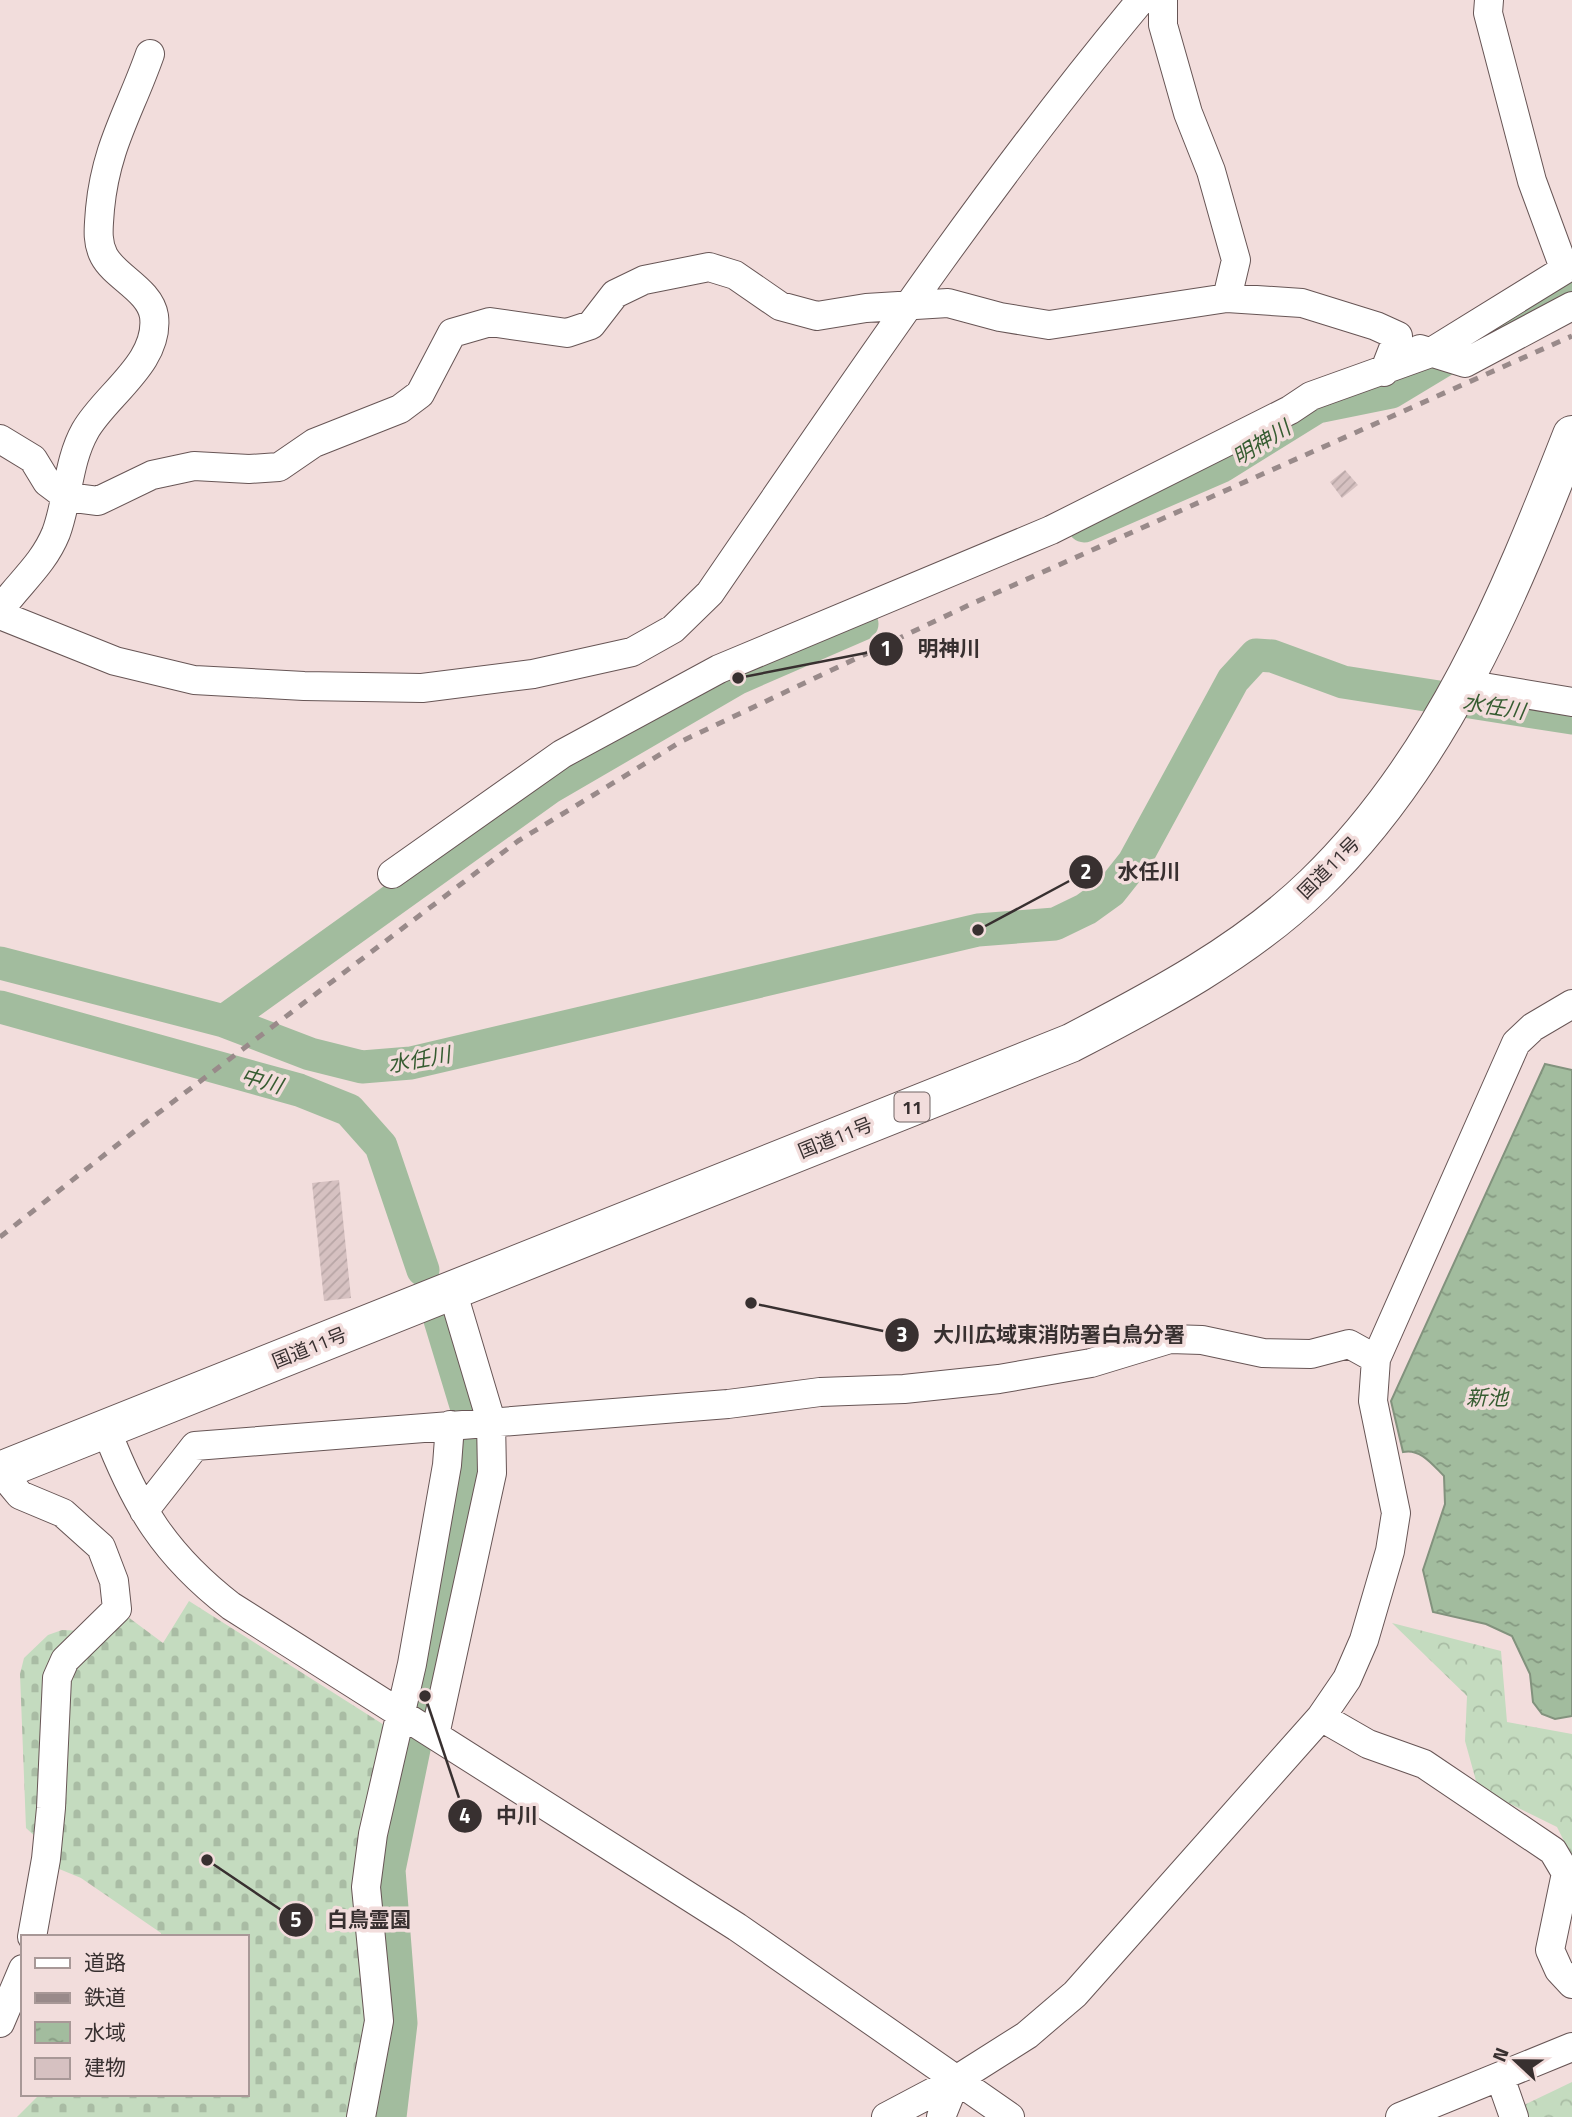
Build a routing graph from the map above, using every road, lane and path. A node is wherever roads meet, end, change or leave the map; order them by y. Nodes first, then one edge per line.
1 (1141, 0) edge
2 (1163, 0) edge
3 (1489, 0) edge
4 (150, 54) dead end
5 (1568, 266) edge
6 (1227, 298) junction
7 (907, 306) junction
8 (1572, 306) edge
9 (1398, 336) junction
10 (1428, 354) junction
11 (1384, 372) junction
12 (1572, 437) edge
13 (0, 439) edge
14 (67, 497) junction
15 (0, 612) edge
16 (1465, 684) junction
17 (1572, 702) edge
18 (392, 874) dead end
19 (1572, 1004) edge
20 (452, 1290) junction
21 (1376, 1359) junction
22 (487, 1421) junction
23 (450, 1425) junction
24 (106, 1429) junction
25 (0, 1471) edge
26 (144, 1511) junction
27 (400, 1713) junction
28 (1321, 1717) junction
29 (435, 1735) junction
30 (32, 1935) edge
31 (21, 1974) edge
32 (1572, 1984) edge
33 (0, 2024) edge
34 (1572, 2047) edge
35 (1500, 2077) junction
36 (956, 2080) junction
37 (361, 2117) edge
38 (886, 2117) edge
39 (941, 2117) edge
40 (1010, 2117) edge
41 (1400, 2117) edge
42 (1514, 2117) edge

1 - 7 street
2 - 6 street
3 - 5 street
4 - 14 street
5 - 10 street
6 - 7 street
6 - 9 street
7 - 14 street
7 - 15 street
8 - 10 street
9 - 10 street
9 - 11 street
10 - 11 street
11 - 18 street
12 - 16 highway, 国道11号 / 11
13 - 14 street
14 - 15 street
16 - 17 street
16 - 20 highway, 国道11号 / 11
19 - 21 street
20 - 22 street
20 - 24 highway, 国道11号 / 11
21 - 22 street
21 - 28 street
22 - 23 street
22 - 29 street
23 - 26 street
23 - 27 street
24 - 25 highway, 国道11号 / 11
24 - 26 street
25 - 30 street
26 - 27 street
27 - 29 street
27 - 37 street
28 - 32 street
28 - 36 street
29 - 36 street
31 - 33 street
34 - 35 street
35 - 41 street
35 - 42 street
36 - 38 street
36 - 39 street
36 - 40 street

